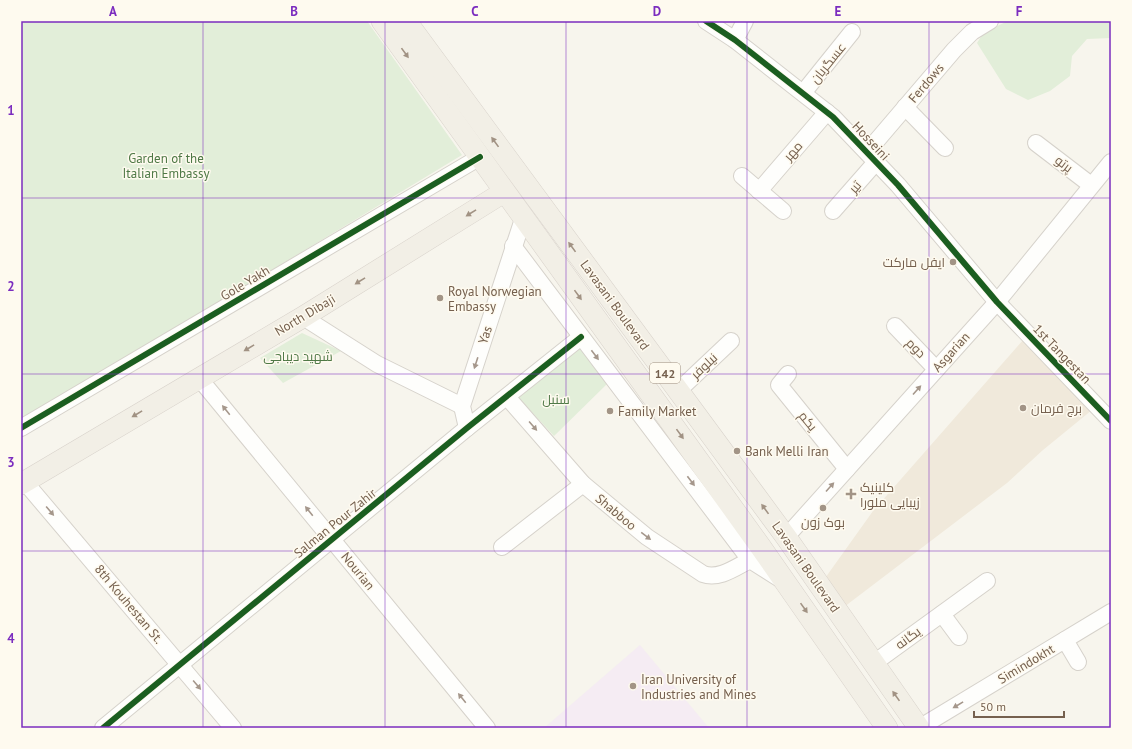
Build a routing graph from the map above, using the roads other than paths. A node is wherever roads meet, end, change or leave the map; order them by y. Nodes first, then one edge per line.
1 (382, 21) edge
2 (406, 21) edge
3 (706, 21) edge
4 (745, 21) edge
5 (990, 21) edge
6 (852, 32) dead end
7 (735, 40) junction
8 (803, 93) junction
9 (905, 107) junction
10 (828, 112) junction
11 (1036, 143) dead end
12 (945, 148) dead end
13 (480, 157) junction
14 (872, 157) junction
15 (1108, 170) edge
16 (742, 176) dead end
17 (1091, 185) junction
18 (759, 191) junction
19 (504, 192) junction
20 (783, 211) dead end
21 (833, 211) dead end
22 (523, 219) junction
23 (513, 246) junction
24 (997, 302) junction
25 (303, 317) junction
26 (895, 326) dead end
27 (581, 337) junction
28 (731, 341) dead end
29 (936, 369) junction
30 (788, 374) dead end
31 (199, 378) junction
32 (678, 391) junction
33 (507, 397) junction
34 (462, 406) junction
35 (1111, 421) edge
36 (21, 428) edge
37 (467, 428) junction
38 (847, 469) junction
39 (22, 482) edge
40 (583, 484) junction
41 (786, 537) junction
42 (332, 540) junction
43 (502, 547) dead end
44 (750, 560) junction
45 (987, 581) dead end
46 (786, 582) junction
47 (1111, 612) edge
48 (942, 614) junction
49 (959, 637) dead end
50 (1065, 640) junction
51 (1078, 662) dead end
52 (874, 663) junction
53 (180, 665) junction
54 (879, 725) edge
55 (103, 728) edge
56 (233, 728) edge
57 (487, 728) edge
58 (919, 728) edge

1 -> 13 main road, Lavasani Boulevard / 142
32 -> 2 main road, Lavasani Boulevard / 142
3 - 7 street, Hosseini
4 - 7 street
5 - 9 street, Ferdows
6 - 8 street, عسگریان
7 - 8 street, Hosseini
8 - 10 street, Hosseini
9 - 12 street
9 - 14 street, Ferdows
10 - 14 street, Hosseini
10 - 18 street, مهر
11 - 17 street, پرتو
13 - 19 main road, Lavasani Boulevard / 142
13 - 36 street, Gole Yakh
14 - 21 street, تیر
14 - 24 street, Hosseini
15 - 17 street, Asgarian
16 - 18 street
17 - 24 street, Asgarian
18 - 20 street
19 - 22 main road, Lavasani Boulevard / 142
19 -> 25 main road, North Dibaji
22 - 23 street, Yas
22 -> 46 main road, Lavasani Boulevard / 142
23 - 27 street
23 -> 34 street, Yas
24 - 29 street, Asgarian
24 - 35 street, 1st Tangestan
25 -> 31 main road, North Dibaji
25 - 34 street
26 - 29 street, دوم
27 - 33 street, Salman Pour Zahir
27 -> 44 street
28 - 32 street, نیلوفر
38 -> 29 street, Asgarian
30 - 38 street, یکم
31 -> 39 main road, North Dibaji
42 -> 31 street, Nourian
41 -> 32 main road, Lavasani Boulevard / 142
33 - 37 street, Salman Pour Zahir
33 -> 40 street, Shabboo
34 - 37 street
37 - 42 street, Salman Pour Zahir
41 -> 38 street, Asgarian
39 -> 53 street, 8th Kouhestan St.
40 - 43 street
40 -> 44 street, Shabboo
41 - 52 main road, Lavasani Boulevard / 142
42 - 53 street, Salman Pour Zahir
57 -> 42 street, Nourian
44 - 46 street
45 - 48 street, یگانه
46 -> 54 main road, Lavasani Boulevard / 142
47 - 50 street, Simindokht
48 - 49 street
48 - 52 street, یگانه
50 - 51 street
50 -> 58 street, Simindokht
58 -> 52 main road, Lavasani Boulevard / 142
53 - 55 street, Salman Pour Zahir
53 -> 56 street, 8th Kouhestan St.

